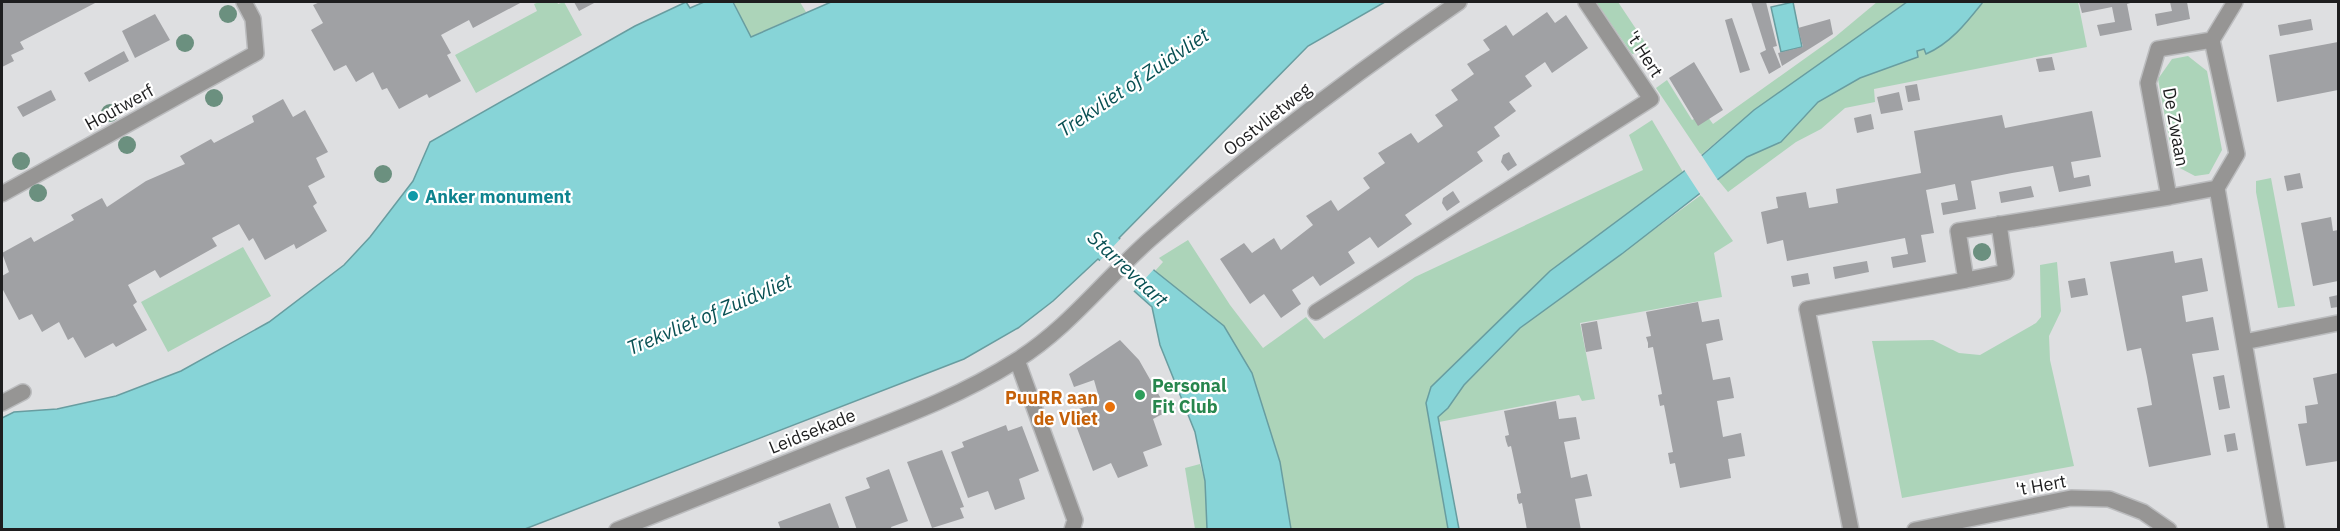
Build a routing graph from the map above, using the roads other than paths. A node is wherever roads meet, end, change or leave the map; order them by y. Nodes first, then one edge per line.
1 (244, 2) edge
2 (1460, 2) edge
3 (1586, 2) edge
4 (2235, 2) edge
5 (2212, 40) junction
6 (2217, 188) junction
7 (2, 194) edge
8 (2169, 197) junction
9 (2000, 224) junction
10 (1966, 279) junction
11 (1109, 281) joint
12 (1316, 312) dead end
13 (2338, 323) edge
14 (2244, 342) junction
15 (1017, 360) junction
16 (23, 392) dead end
17 (2, 403) edge
18 (617, 530) edge
19 (1072, 530) edge
20 (1851, 530) edge
21 (1915, 530) edge
22 (2169, 530) edge
23 (2277, 530) edge

1 - 7 street, Houtwerf
2 - 11 street, Oostvlietweg
3 - 12 street, 't Hert
4 - 5 street
5 - 6 street
5 - 8 street, De Zwaan
6 - 8 street
6 - 14 street
8 - 9 street
9 - 10 street
9 - 10 street
10 - 20 street
11 - 15 street, Leidsekade
13 - 14 street
14 - 23 street
15 - 18 street, Leidsekade
15 - 19 street
16 - 17 street
21 - 22 street, 't Hert

